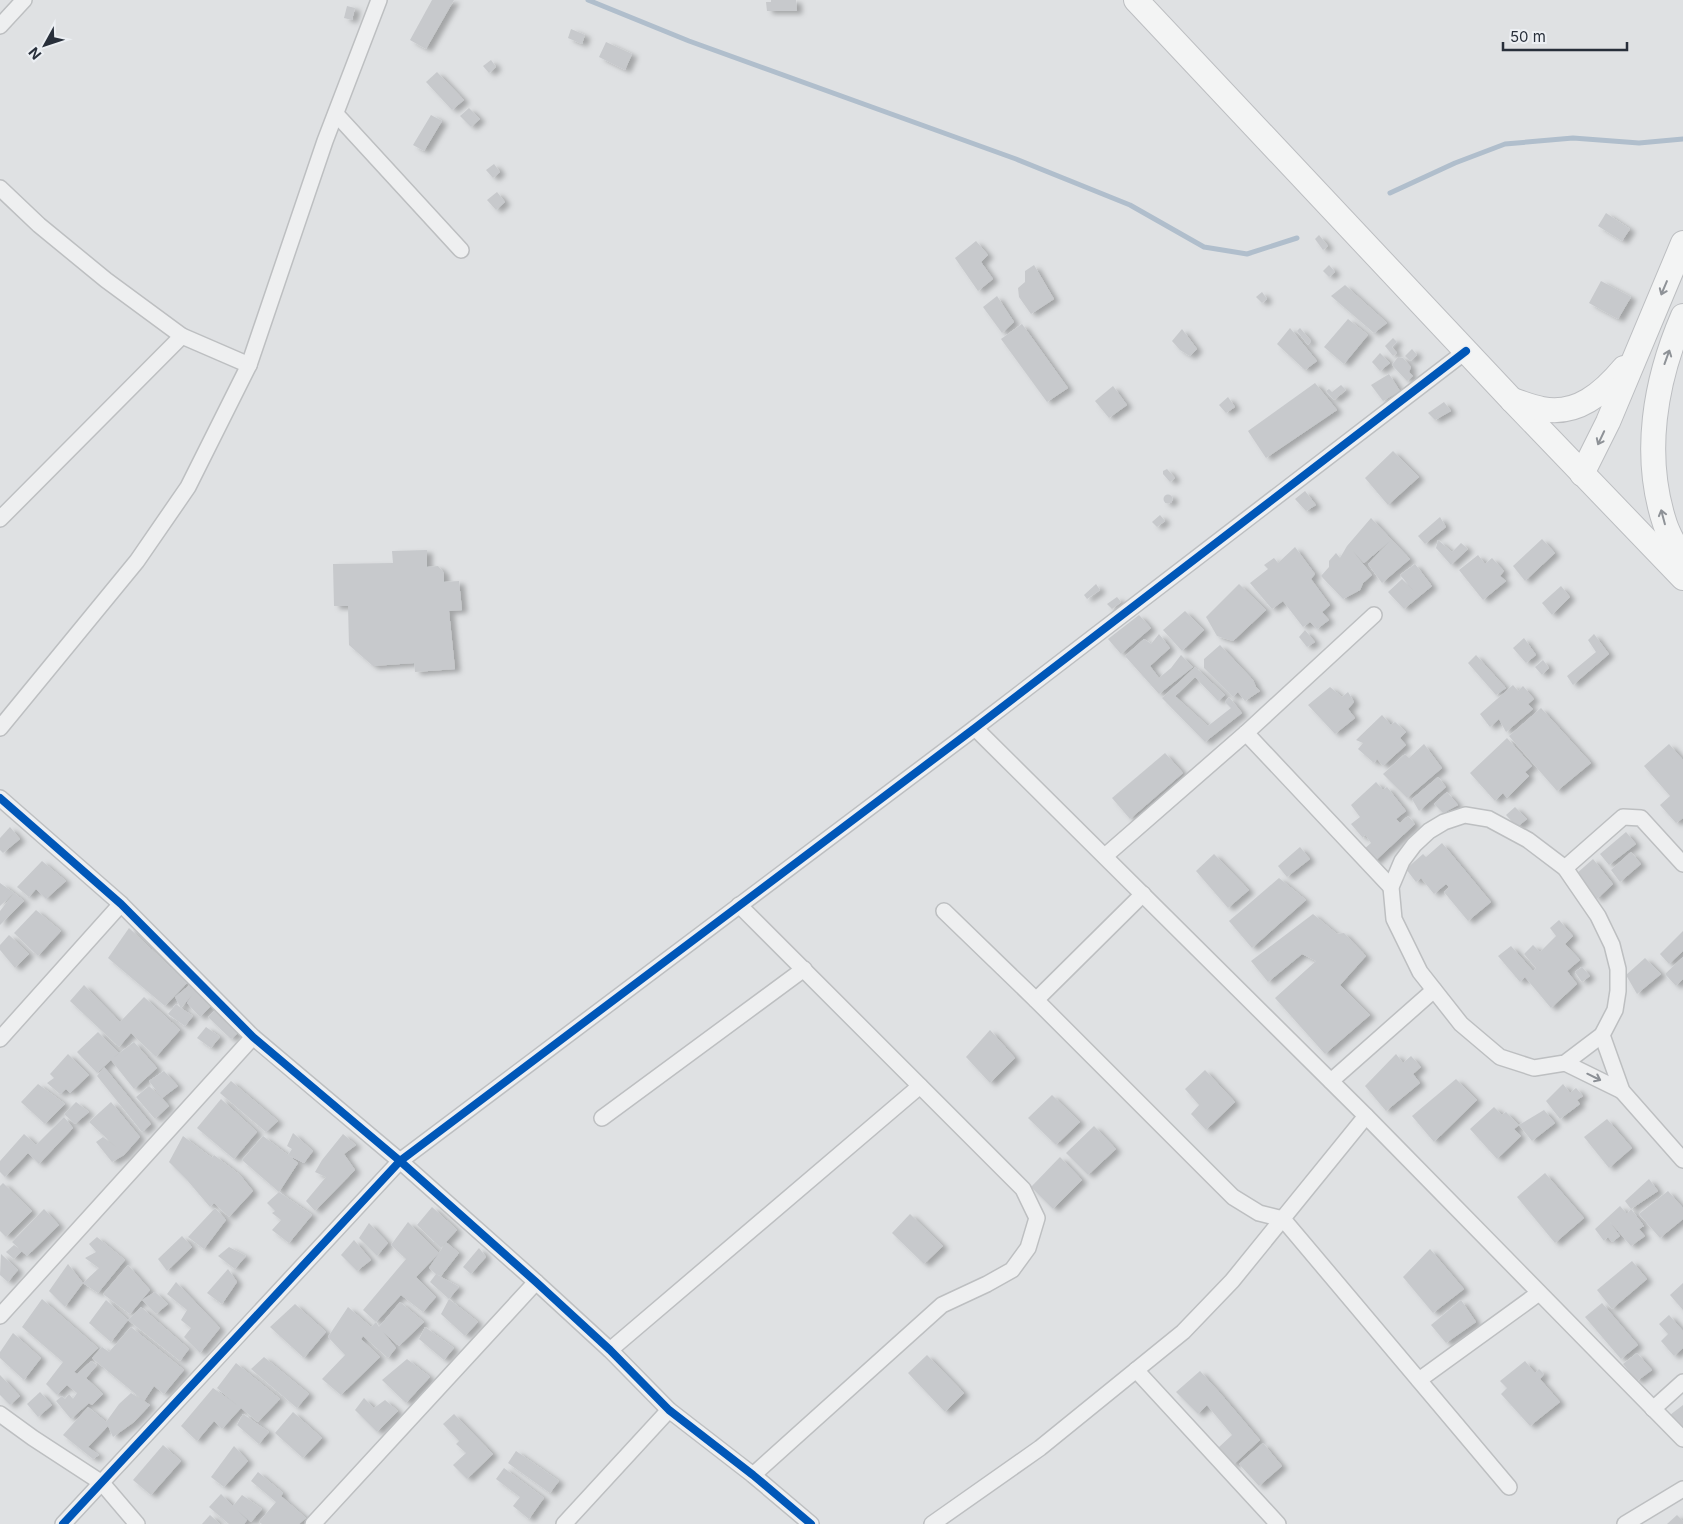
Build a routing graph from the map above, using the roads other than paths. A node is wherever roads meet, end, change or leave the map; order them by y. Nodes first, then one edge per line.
1 (24, 0) edge
2 (380, 0) edge
3 (1136, 0) edge
4 (0, 26) edge
5 (336, 114) junction
6 (0, 188) edge
7 (1683, 243) edge
8 (461, 250) dead end
9 (1683, 316) edge
10 (182, 336) junction
11 (1637, 350) junction
12 (1466, 351) junction
13 (249, 365) junction
14 (1512, 400) junction
15 (1582, 474) junction
16 (1, 518) edge
17 (1683, 561) edge
18 (1683, 578) edge
19 (1374, 615) dead end
20 (0, 728) edge
21 (975, 728) junction
22 (1246, 733) junction
23 (0, 798) edge
24 (1105, 856) junction
25 (1683, 864) edge
26 (1565, 868) junction
27 (1391, 887) junction
28 (1143, 894) junction
29 (121, 904) junction
30 (740, 905) junction
31 (944, 911) dead end
32 (804, 969) junction
33 (1434, 990) junction
34 (1036, 1000) junction
35 (1602, 1035) junction
36 (253, 1037) junction
37 (0, 1039) edge
38 (1565, 1063) junction
39 (1331, 1082) junction
40 (920, 1086) junction
41 (1622, 1091) junction
42 (1366, 1116) junction
43 (602, 1118) dead end
44 (1683, 1160) edge
45 (400, 1161) junction
46 (1283, 1219) junction
47 (536, 1282) junction
48 (1539, 1292) junction
49 (0, 1316) edge
50 (610, 1350) junction
51 (1136, 1370) junction
52 (1419, 1380) junction
53 (1683, 1382) edge
54 (1653, 1409) junction
55 (669, 1410) junction
56 (0, 1414) edge
57 (1683, 1439) edge
58 (754, 1474) junction
59 (102, 1483) junction
60 (1509, 1487) dead end
61 (1683, 1489) edge
62 (63, 1524) edge
63 (138, 1524) edge
64 (313, 1524) edge
65 (564, 1524) edge
66 (811, 1524) edge
67 (932, 1524) edge
68 (1278, 1524) edge
69 (1624, 1524) edge

1 - 4 street
2 - 5 street
3 - 12 main road
5 - 8 street
5 - 13 street
6 - 10 street
7 -> 11 main road
17 -> 9 main road
10 - 13 street
10 - 16 street
11 - 14 main road
11 -> 15 main road
12 - 14 main road
12 - 21 street
13 - 20 street
14 - 15 main road
15 - 18 main road
19 - 22 street
21 - 24 street
21 - 30 street
22 - 24 street
22 - 27 street
23 - 29 street
24 - 28 street
25 - 26 street
26 - 27 street
26 - 35 street
27 - 33 street
28 - 34 street
28 - 39 street
29 - 36 street
29 - 37 street
30 - 32 street
30 - 45 street
31 - 34 street
32 - 40 street
32 - 43 street
33 - 38 street
33 - 39 street
34 - 46 street
35 - 38 street
35 - 41 street
36 - 45 street
36 - 49 street
38 -> 41 street
39 - 42 street
40 - 50 street
40 - 58 street
41 - 44 street
42 - 46 street
42 - 48 street
45 - 47 street
45 - 59 street
46 - 51 street
46 - 52 street
47 - 50 street
47 - 64 street
48 - 52 street
48 - 54 street
50 - 55 street
51 - 67 street
51 - 68 street
52 - 60 street
53 - 54 street
54 - 57 street
55 - 58 street
55 - 65 street
56 - 59 street
58 - 66 street
59 - 62 street
59 - 63 street
61 - 69 street

